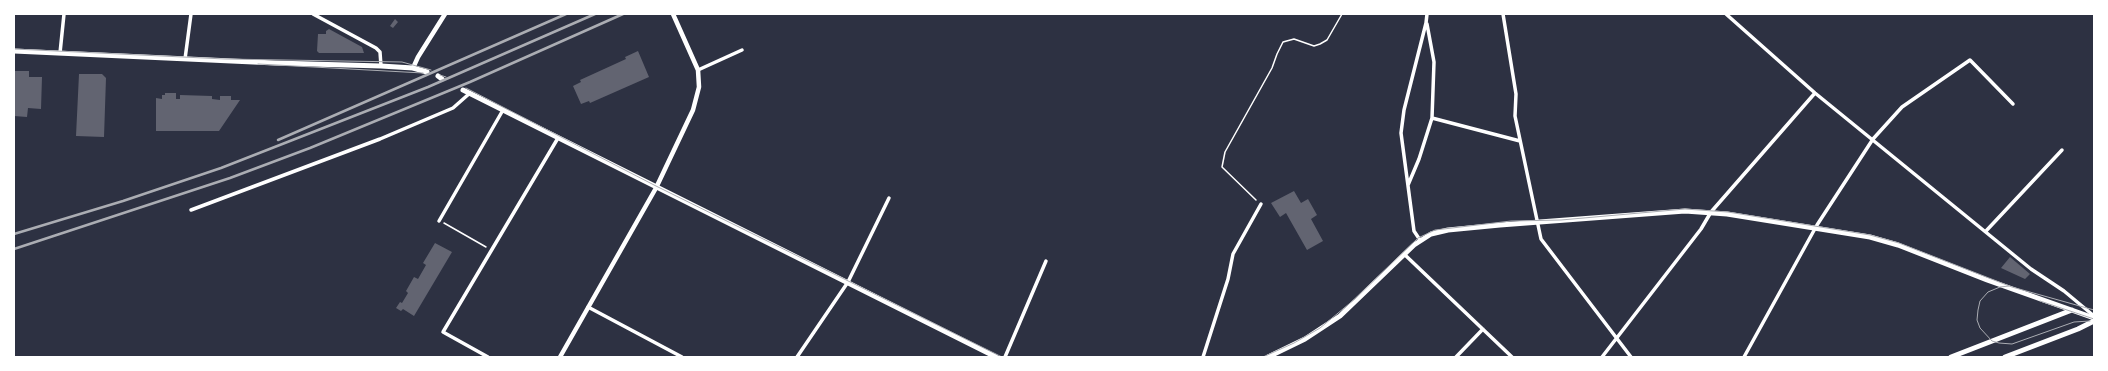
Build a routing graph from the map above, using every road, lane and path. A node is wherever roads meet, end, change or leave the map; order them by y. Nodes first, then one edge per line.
1 (64, 14) edge
2 (191, 14) edge
3 (313, 14) edge
4 (445, 14) edge
5 (673, 14) edge
6 (1342, 14) edge
7 (1427, 14) edge
8 (1503, 14) edge
9 (1726, 14) edge
10 (1426, 23) junction
11 (742, 50) dead end
12 (14, 51) edge
13 (60, 53) junction
14 (185, 59) junction
15 (381, 66) junction
16 (413, 68) junction
17 (698, 70) junction
18 (427, 72) dead end
19 (463, 90) dead end
20 (1815, 92) junction
21 (470, 93) junction
22 (2013, 104) dead end
23 (503, 110) junction
24 (1432, 118) junction
25 (558, 138) junction
26 (1874, 139) junction
27 (1520, 141) junction
28 (2062, 150) dead end
29 (1408, 186) junction
30 (656, 188) junction
31 (889, 198) dead end
32 (1261, 204) joint
33 (191, 210) dead end
34 (1711, 212) junction
35 (439, 220) joint
36 (1536, 223) junction
37 (1816, 227) junction
38 (1986, 231) junction
39 (1420, 240) junction
40 (492, 251) junction
41 (1404, 254) junction
42 (1046, 261) dead end
43 (847, 283) junction
44 (588, 307) junction
45 (2072, 310) junction
46 (2094, 317) edge
47 (2094, 321) edge
48 (1483, 329) junction
49 (1617, 338) junction
50 (1277, 355) edge
51 (488, 357) edge
52 (560, 357) edge
53 (682, 357) edge
54 (797, 357) edge
55 (996, 357) edge
56 (1005, 357) edge
57 (1203, 357) edge
58 (1268, 357) edge
59 (1456, 357) edge
60 (1512, 357) edge
61 (1602, 357) edge
62 (1631, 357) edge
63 (1744, 357) edge
64 (1951, 357) edge
65 (2004, 357) edge

1 - 13 street
2 - 14 street
3 - 15 street
4 - 16 street
5 - 17 street
6 - 32 path
7 - 10 street
8 - 27 street
9 - 20 street
10 - 24 street
10 - 29 street
11 - 17 street
12 - 13 main road
13 - 14 main road
14 - 15 main road
15 - 16 main road
16 - 18 main road
17 - 30 street
19 - 21 main road
20 - 26 street
20 - 34 street
21 - 23 main road
21 - 33 street
22 - 26 street
23 - 25 main road
23 - 35 street
24 - 27 street
24 - 29 street
25 - 30 main road
25 - 40 street
26 - 37 street
26 - 38 street
27 - 36 street
28 - 38 street
29 - 39 street
30 - 43 main road
30 - 44 street
31 - 43 street
32 - 57 street
34 - 36 main road
34 - 37 main road
34 - 49 street
35 - 40 path
36 - 39 main road
36 - 49 street
37 - 45 main road
37 - 63 street
38 - 46 street
39 - 41 main road
40 - 51 street
41 - 48 street
41 - 50 main road
42 - 56 street
43 - 54 street
43 - 55 main road
44 - 52 street
44 - 53 street
45 - 46 main road
45 - 64 main road
47 - 65 main road
48 - 59 street
48 - 60 street
49 - 61 street
49 - 62 street
50 - 58 main road

